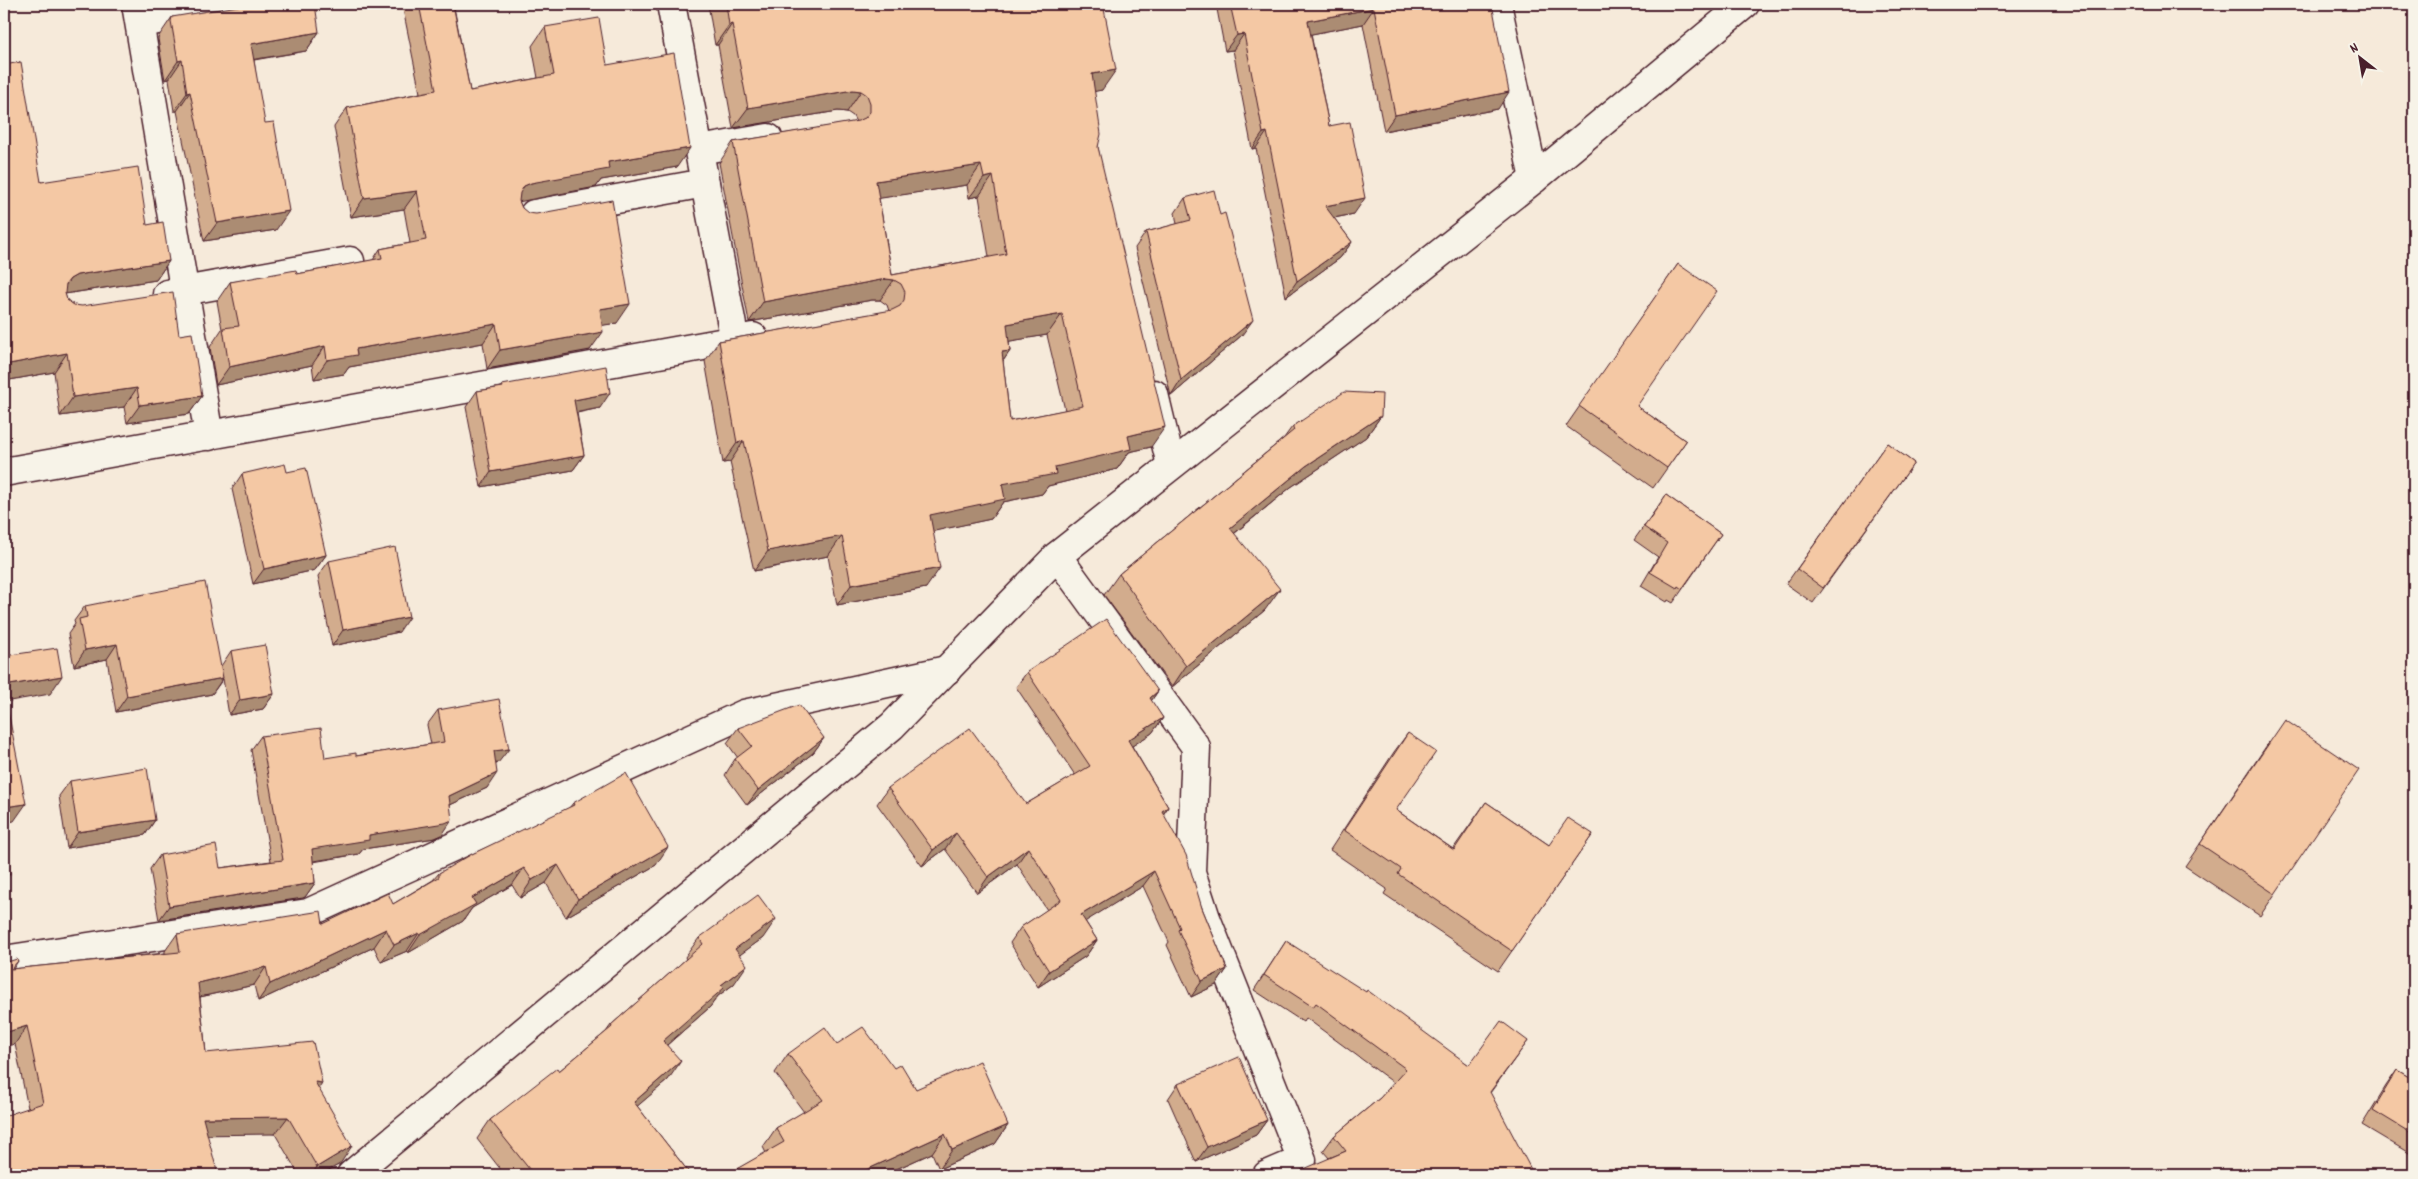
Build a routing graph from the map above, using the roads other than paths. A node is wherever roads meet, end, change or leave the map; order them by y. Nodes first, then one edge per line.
1 (252, 4) edge
2 (671, 4) edge
3 (1497, 4) edge
4 (1745, 4) edge
5 (138, 13) edge
6 (794, 134) edge
7 (699, 150) junction
8 (1534, 179) junction
9 (705, 183) junction
10 (520, 217) edge
11 (350, 261) dead end
12 (184, 292) junction
13 (145, 297) edge
14 (782, 332) edge
15 (735, 340) junction
16 (1148, 368) edge
17 (209, 436) junction
18 (1171, 465) junction
19 (4, 472) edge
20 (1057, 556) junction
21 (947, 670) junction
22 (4, 960) edge
23 (1306, 1168) edge
24 (351, 1175) edge
25 (1267, 1175) edge

1 - 5 street
2 - 7 street
3 - 8 street
4 - 8 street
5 - 12 street
6 - 7 street
7 - 9 street
8 - 18 street
9 - 10 street
9 - 15 street
11 - 12 street
12 - 13 street
12 - 17 street
14 - 15 street
15 - 17 street
16 - 18 street
17 - 19 street
18 - 20 street
20 - 21 street
20 - 23 street
21 - 22 street
21 - 24 street
23 - 25 street

